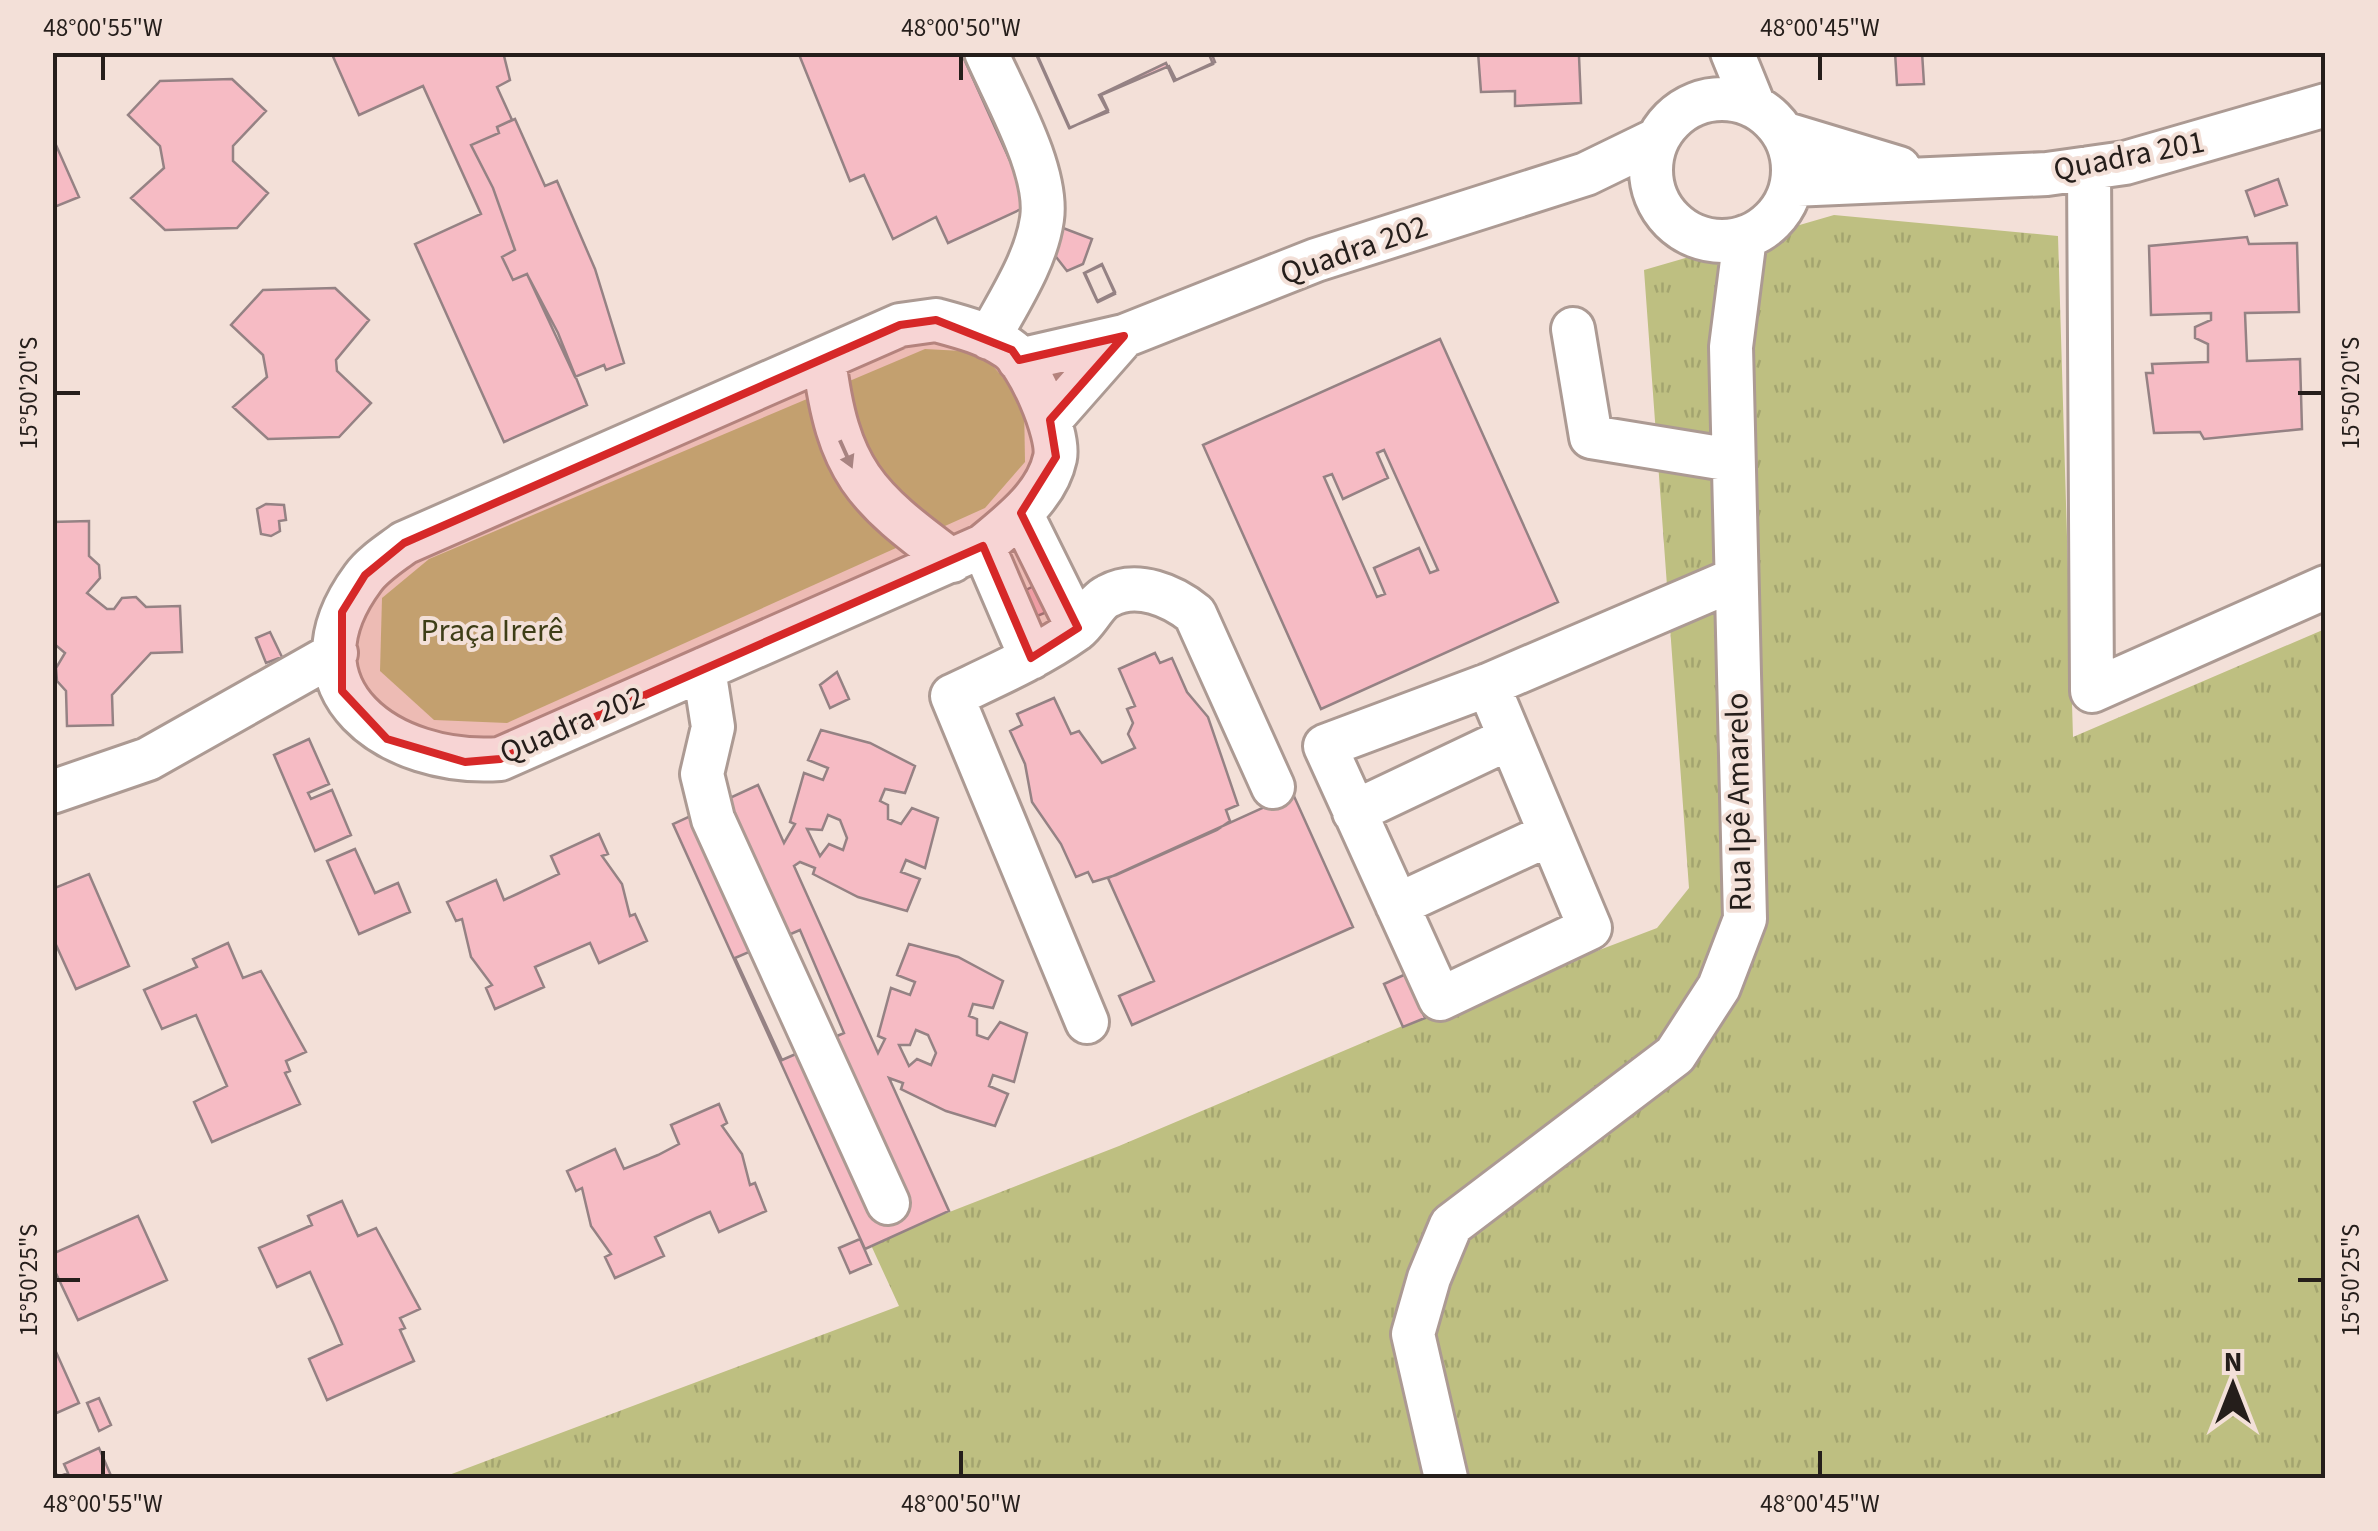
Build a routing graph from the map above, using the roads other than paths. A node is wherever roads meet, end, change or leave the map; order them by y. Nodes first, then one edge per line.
1 (986, 52) edge
2 (1708, 52) edge
3 (1732, 52) edge
4 (2326, 105) edge
5 (1690, 106) junction
6 (1769, 120) junction
7 (1656, 140) junction
8 (2089, 168) junction
9 (1586, 174) junction
10 (1928, 177) junction
11 (1792, 185) junction
12 (1652, 188) junction
13 (1700, 238) junction
14 (1745, 238) junction
15 (1573, 329) dead end
16 (1124, 336) junction
17 (1731, 347) junction
18 (1004, 349) junction
19 (824, 360) junction
20 (1050, 420) junction
21 (1732, 460) junction
22 (1020, 513) junction
23 (967, 553) junction
24 (1734, 580) junction
25 (2326, 587) edge
26 (1078, 628) junction
27 (336, 652) junction
28 (1031, 658) junction
29 (704, 668) junction
30 (1488, 685) junction
31 (1510, 738) junction
32 (1274, 787) dead end
33 (52, 792) edge
34 (1354, 812) junction
35 (1550, 834) junction
36 (1397, 905) junction
37 (1087, 1022) dead end
38 (888, 1202) dead end
39 (1446, 1478) edge

1 - 18 street
2 - 5 street
3 - 6 street
4 - 8 street, Quadra 201
5 - 6 street
5 - 7 street
6 - 10 street, Quadra 201
6 - 11 street
7 - 9 street, Quadra 202
7 - 12 street
8 - 10 street, Quadra 201
8 - 25 street
9 - 12 street, Quadra 202
9 - 16 street, Quadra 202
10 - 11 street, Quadra 201
11 - 14 street
12 - 13 street
13 - 14 street
13 - 17 street, Rua Ipê Amarelo
14 - 17 street, Rua Ipê Amarelo
15 - 21 street
16 - 18 street, Quadra 202
16 - 20 street, Quadra 202
17 - 21 street, Rua Ipê Amarelo
18 - 19 street, Quadra 202
18 - 20 street, Quadra 202
19 -> 23 street
19 - 27 street, Quadra 202
20 - 22 street, Quadra 202
21 - 24 street, Rua Ipê Amarelo
22 - 23 street, Quadra 202
22 - 26 street
23 - 28 street
23 - 29 street, Quadra 202
24 - 30 street
24 - 39 street, Rua Ipê Amarelo
26 - 28 street
26 - 32 street
27 - 29 street, Quadra 202
27 - 33 street
28 - 37 street
29 - 38 street
30 - 31 street
30 - 34 street
31 - 34 street
31 - 35 street
34 - 36 street
35 - 36 street
35 - 36 street

